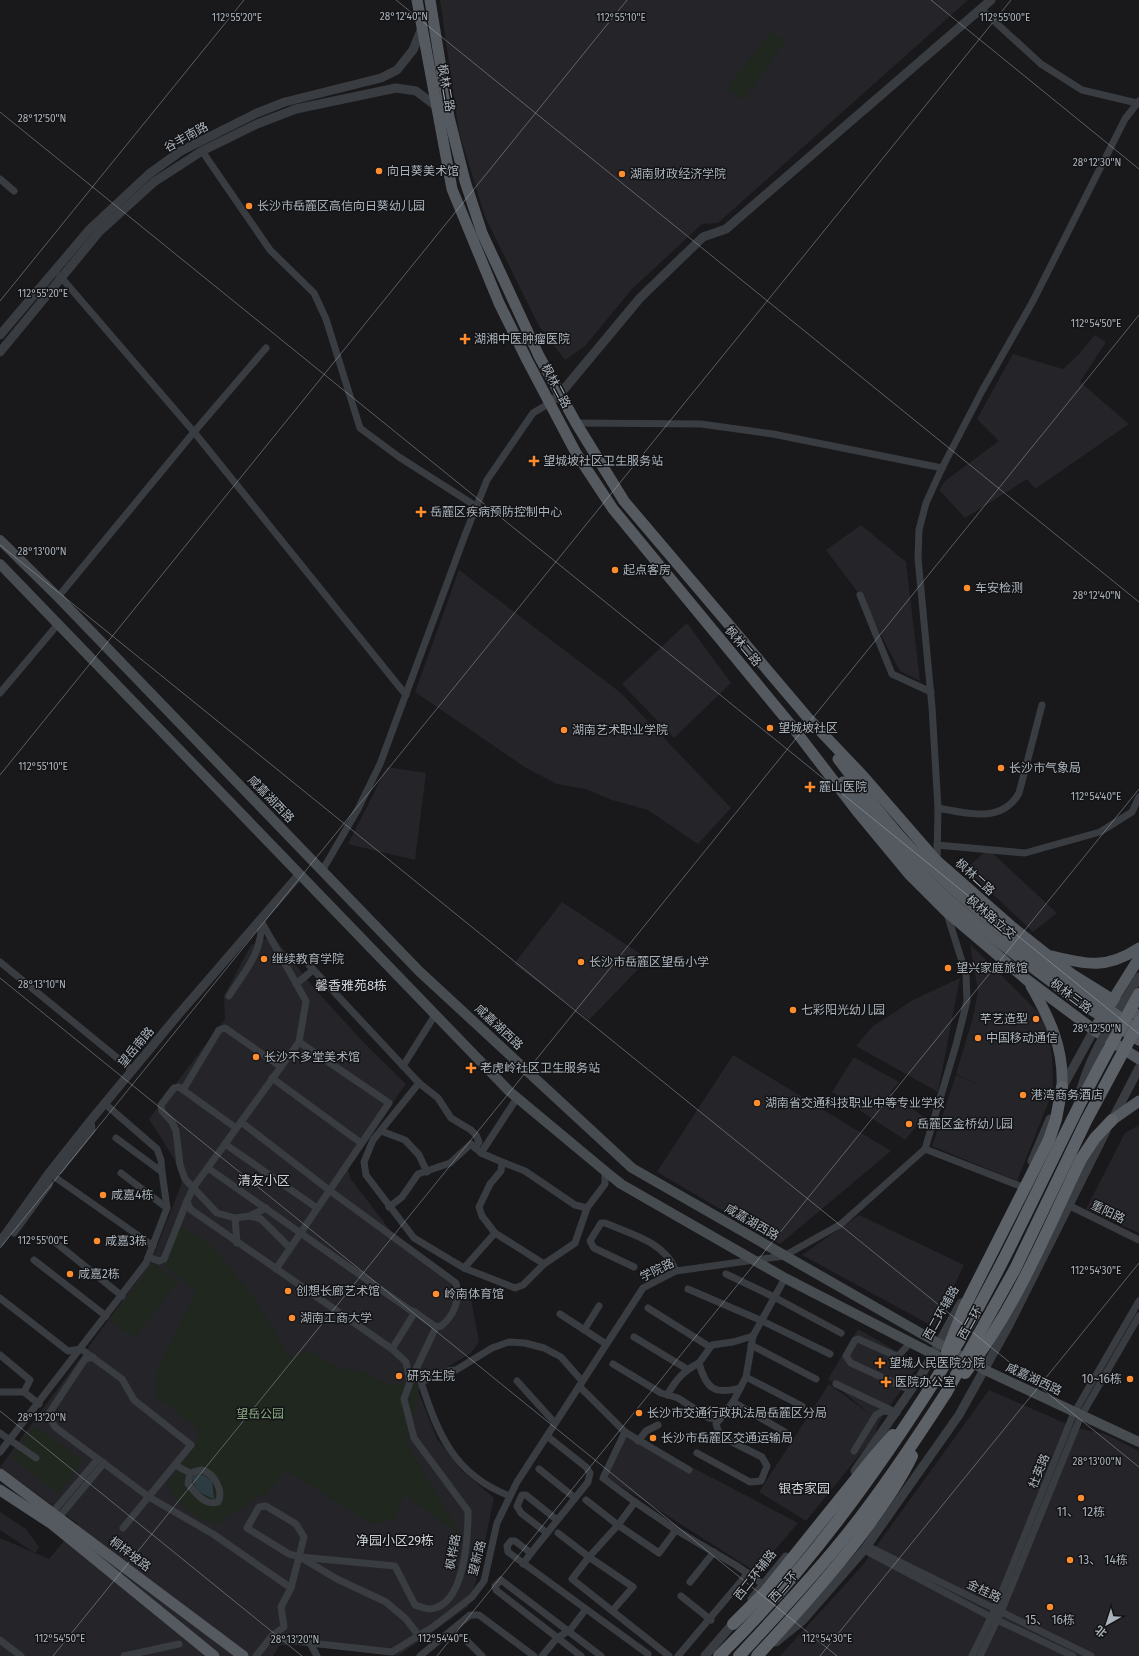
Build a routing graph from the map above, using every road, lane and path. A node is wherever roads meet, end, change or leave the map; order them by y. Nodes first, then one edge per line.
1 (417, 0) edge
2 (430, 0) edge
3 (991, 0) edge
4 (981, 9) junction
5 (422, 28) junction
6 (1138, 102) edge
7 (436, 106) junction
8 (202, 151) junction
9 (0, 179) edge
10 (14, 191) dead end
11 (60, 276) junction
12 (0, 336) edge
13 (266, 348) dead end
14 (0, 352) edge
15 (560, 394) junction
16 (550, 403) junction
17 (576, 423) junction
18 (194, 432) junction
19 (942, 468) junction
20 (479, 508) junction
21 (0, 540) edge
22 (0, 564) edge
23 (860, 596) dead end
24 (58, 597) junction
25 (59, 623) junction
26 (931, 692) junction
27 (0, 693) edge
28 (406, 696) junction
29 (1042, 705) dead end
30 (808, 718) junction
31 (792, 725) junction
32 (851, 784) junction
33 (1139, 797) edge
34 (938, 808) junction
35 (937, 845) junction
36 (937, 861) junction
37 (322, 871) junction
38 (299, 875) junction
39 (947, 912) junction
40 (261, 921) junction
41 (1139, 948) edge
42 (1047, 955) junction
43 (1139, 958) edge
44 (0, 962) edge
45 (1139, 977) edge
46 (1027, 980) junction
47 (296, 984) junction
48 (1139, 994) edge
49 (229, 996) dead end
50 (1112, 1000) junction
51 (435, 1015) junction
52 (1139, 1016) edge
53 (1139, 1022) edge
54 (1139, 1026) edge
55 (1094, 1030) junction
56 (1136, 1035) edge
57 (299, 1042) junction
58 (1139, 1059) edge
59 (403, 1066) junction
60 (281, 1067) junction
61 (1139, 1068) edge
62 (132, 1070) junction
63 (272, 1078) junction
64 (419, 1083) junction
65 (1062, 1087) junction
66 (183, 1090) junction
67 (517, 1098) junction
68 (1139, 1102) edge
69 (104, 1104) junction
70 (1075, 1113) junction
71 (1112, 1120) junction
72 (238, 1125) junction
73 (381, 1131) junction
74 (116, 1138) dead end
75 (361, 1143) junction
76 (225, 1144) junction
77 (925, 1149) junction
78 (478, 1150) junction
79 (502, 1162) junction
80 (208, 1168) junction
81 (605, 1171) junction
82 (162, 1172) junction
83 (427, 1172) junction
84 (49, 1173) junction
85 (121, 1173) dead end
86 (1020, 1186) junction
87 (193, 1188) junction
88 (329, 1190) junction
89 (187, 1201) junction
90 (1069, 1204) junction
91 (389, 1207) junction
92 (166, 1208) junction
93 (266, 1208) junction
94 (317, 1208) junction
95 (587, 1208) junction
96 (250, 1216) junction
97 (235, 1218) junction
98 (14, 1233) dead end
99 (301, 1233) junction
100 (495, 1233) junction
101 (1139, 1236) edge
102 (50, 1238) dead end
103 (1139, 1240) edge
104 (0, 1242) edge
105 (237, 1242) junction
106 (153, 1246) junction
107 (290, 1248) junction
108 (784, 1256) junction
109 (148, 1257) junction
110 (34, 1260) dead end
111 (753, 1260) junction
112 (544, 1264) junction
113 (634, 1267) dead end
114 (464, 1268) junction
115 (276, 1269) junction
116 (676, 1271) junction
117 (726, 1274) dead end
118 (785, 1278) junction
119 (688, 1289) dead end
120 (122, 1296) junction
121 (774, 1297) junction
122 (0, 1298) edge
123 (1139, 1301) edge
124 (599, 1306) dead end
125 (648, 1308) dead end
126 (415, 1312) junction
127 (560, 1314) dead end
128 (106, 1316) junction
129 (1139, 1316) edge
130 (760, 1320) junction
131 (436, 1327) junction
132 (584, 1330) junction
133 (841, 1333) dead end
134 (753, 1336) junction
135 (634, 1337) dead end
136 (911, 1342) junction
137 (606, 1344) junction
138 (939, 1344) junction
139 (751, 1345) junction
140 (710, 1347) junction
141 (81, 1349) junction
142 (392, 1349) junction
143 (830, 1354) dead end
144 (933, 1354) junction
145 (0, 1355) edge
146 (598, 1356) joint
147 (93, 1357) junction
148 (699, 1363) junction
149 (613, 1364) dead end
150 (687, 1369) junction
151 (984, 1373) junction
152 (939, 1374) junction
153 (746, 1377) junction
154 (816, 1379) dead end
155 (517, 1381) dead end
156 (410, 1382) junction
157 (580, 1384) junction
158 (836, 1384) dead end
159 (740, 1388) junction
160 (912, 1389) junction
161 (0, 1392) edge
162 (24, 1392) junction
163 (946, 1393) junction
164 (667, 1395) junction
165 (733, 1402) junction
166 (39, 1404) junction
167 (802, 1406) dead end
168 (896, 1413) junction
169 (914, 1414) junction
170 (1078, 1415) junction
171 (720, 1419) junction
172 (927, 1422) junction
173 (555, 1423) junction
174 (658, 1425) dead end
175 (625, 1432) junction
176 (784, 1432) dead end
177 (0, 1433) edge
178 (547, 1436) junction
179 (10, 1440) junction
180 (638, 1441) junction
181 (1139, 1442) edge
182 (1139, 1445) edge
183 (854, 1451) dead end
184 (0, 1452) edge
185 (697, 1453) dead end
186 (36, 1458) dead end
187 (101, 1461) junction
188 (175, 1465) junction
189 (539, 1469) dead end
190 (689, 1470) dead end
191 (190, 1473) junction
192 (0, 1474) edge
193 (0, 1490) edge
194 (510, 1496) junction
195 (149, 1497) junction
196 (575, 1498) junction
197 (586, 1500) dead end
198 (635, 1502) junction
199 (56, 1514) junction
200 (557, 1520) junction
201 (618, 1525) junction
202 (123, 1528) dead end
203 (676, 1530) junction
204 (547, 1533) junction
205 (558, 1533) dead end
206 (865, 1548) junction
207 (714, 1552) junction
208 (531, 1553) junction
209 (300, 1556) junction
210 (589, 1556) junction
211 (523, 1564) junction
212 (748, 1573) junction
213 (690, 1582) dead end
214 (291, 1588) junction
215 (764, 1588) junction
216 (682, 1596) dead end
217 (586, 1609) junction
218 (613, 1610) junction
219 (998, 1610) junction
220 (994, 1618) junction
221 (711, 1620) junction
222 (733, 1624) joint
223 (569, 1631) junction
224 (272, 1636) junction
225 (419, 1636) junction
226 (557, 1638) junction
227 (0, 1640) edge
228 (466, 1640) dead end
229 (310, 1643) junction
230 (179, 1644) dead end
231 (648, 1654) dead end
232 (21, 1656) edge
233 (124, 1656) edge
234 (214, 1656) edge
235 (243, 1656) edge
236 (256, 1656) edge
237 (317, 1656) edge
238 (420, 1656) edge
239 (482, 1656) edge
240 (534, 1656) edge
241 (542, 1656) edge
242 (581, 1656) edge
243 (601, 1656) edge
244 (669, 1656) edge
245 (678, 1656) edge
246 (705, 1656) edge
247 (719, 1656) edge
248 (739, 1656) edge
249 (758, 1656) edge
250 (972, 1656) edge
251 (980, 1656) edge
252 (1074, 1656) edge
253 (1091, 1656) edge

1 - 5 main road, 枫林二路
2 - 15 main road, 枫林二路
3 - 4 street
4 - 6 street
4 - 15 street
5 - 7 main road, 枫林二路
5 - 12 street, 谷丰南路
6 - 19 street
7 - 8 street, 谷丰南路
7 - 16 main road, 枫林二路
8 - 11 street, 谷丰南路
8 - 20 street
9 - 10 street
11 - 14 street, 谷丰南路
11 - 18 street
13 - 18 street
15 - 16 street
15 - 17 main road, 枫林二路
16 - 20 street
16 - 31 main road, 枫林二路
17 - 19 street
17 - 30 main road, 枫林二路
18 - 24 street
18 - 28 street
19 - 26 street
20 - 28 street
21 - 24 main road, 咸嘉湖西路
22 - 25 main road, 咸嘉湖西路
23 - 26 street
24 - 37 main road, 咸嘉湖西路
25 - 27 street
25 - 38 main road, 咸嘉湖西路
26 - 34 street
28 - 37 street
29 - 34 street
30 - 32 main road, 枫林二路
30 - 36 main road, 枫林二路
31 - 32 main road, 枫林二路
31 - 39 main road, 枫林二路
32 - 56 main road, 枫林路立交, bridge
33 - 35 street
34 - 35 street
35 - 36 street
36 - 42 main road, 枫林二路
37 - 108 main road, 咸嘉湖西路
38 - 40 street, 望岳南路
38 - 51 main road, 咸嘉湖西路
39 - 46 main road, 枫林二路
39 - 77 street
40 - 47 street
40 - 49 street
40 - 62 street, 望岳南路
41 - 42 main road
42 - 50 main road, 枫林二路
43 - 50 main road
44 - 62 street
45 - 70 street, bridge
46 - 55 main road, 枫林三路
46 - 65 main road
47 - 57 street
47 - 59 street
48 - 70 highway, 西二环, bridge
50 - 52 main road, 枫林三路
50 - 55 main road
51 - 59 street
51 - 67 main road, 咸嘉湖西路
53 - 56 highway, 西二环, bridge
54 - 56 street, bridge
55 - 58 main road, 枫林三路
55 - 65 street, 西二环辅路
56 - 163 highway, 西二环, bridge
57 - 60 street
57 - 75 street
59 - 64 street
60 - 63 street
60 - 66 street
61 - 71 street
62 - 69 street, 望岳南路
63 - 72 street
63 - 75 street
64 - 73 street
64 - 78 street
65 - 86 street, 西二环辅路
65 - 152 highway, bridge
66 - 72 street
66 - 87 street
67 - 78 street
67 - 81 main road, 咸嘉湖西路
68 - 71 main road
69 - 82 street
69 - 84 street, 望岳南路
70 - 152 highway, 西二环, bridge
71 - 90 street
71 - 163 highway, bridge
72 - 76 street
72 - 88 street
73 - 83 street
73 - 91 street
74 - 82 street
75 - 88 street
76 - 80 street
76 - 94 street
77 - 86 street
77 - 108 street
78 - 79 street
78 - 83 street
79 - 95 street
79 - 100 street
80 - 87 street
80 - 93 street
81 - 95 street
81 - 111 main road, 咸嘉湖西路
82 - 92 street
83 - 91 street
84 - 98 street
84 - 104 street, 望岳南路
84 - 106 street
85 - 92 street
86 - 138 street, 西二环辅路
87 - 89 street
87 - 97 street
88 - 94 street
88 - 131 street
89 - 105 street
89 - 109 street
90 - 101 street, 重阳路
90 - 103 street, 重阳路
90 - 151 street
91 - 114 street
92 - 106 street
93 - 96 street
93 - 99 street
94 - 99 street
95 - 112 street
96 - 97 street
96 - 107 street
97 - 105 street
99 - 107 street
99 - 126 street
100 - 112 street
100 - 114 street
102 - 120 street
105 - 115 street
106 - 109 street
107 - 115 street
108 - 111 street, 学院路
108 - 138 main road, 咸嘉湖西路
109 - 120 street
110 - 128 street
111 - 116 street, 学院路
111 - 118 main road, 咸嘉湖西路
112 - 114 street
113 - 116 street
115 - 142 street
116 - 137 street, 学院路
117 - 121 street
118 - 121 street
118 - 136 main road, 咸嘉湖西路
119 - 130 street
120 - 128 street
121 - 130 street
121 - 133 street
122 - 141 street
123 - 170 street, 杜英路
124 - 132 street
125 - 140 street
126 - 131 street
126 - 142 street
127 - 132 street
128 - 141 street
129 - 170 street, 杜英路
130 - 134 street
130 - 143 street
131 - 156 street
132 - 137 street
134 - 139 street
134 - 140 street
135 - 150 street
136 - 144 main road, 咸嘉湖西路
136 - 160 street
137 - 146 street, 学院路
138 - 144 street, 西二环辅路
138 - 151 main road, 咸嘉湖西路
139 - 153 street
139 - 154 street
140 - 148 street
141 - 147 street
141 - 166 street
142 - 156 street
144 - 151 main road, 咸嘉湖西路
144 - 160 street, 西二环辅路
145 - 162 street
146 - 157 street, 望新路
147 - 187 street
147 - 188 street
148 - 150 street
148 - 159 street
149 - 164 street
150 - 164 street
151 - 170 main road, 咸嘉湖西路
151 - 206 street
152 - 169 highway, 西二环
153 - 159 street
153 - 167 street
155 - 173 street
156 - 209 street, 枫桦路
157 - 173 street, 望新路
157 - 175 street
157 - 194 street
158 - 168 street
159 - 165 street
160 - 168 street, 西二环辅路
161 - 162 street
162 - 166 street
163 - 172 highway, 西二环
164 - 171 street
165 - 171 street
165 - 176 street
166 - 179 street
168 - 183 street
168 - 215 street, 西二环辅路
169 - 215 highway
169 - 247 highway, 西二环
170 - 181 main road, 咸嘉湖西路
170 - 182 main road, 咸嘉湖西路
170 - 219 street, 杜英路
171 - 185 street
172 - 248 highway, 西二环
172 - 249 highway
173 - 178 street, 望新路
174 - 180 street
175 - 180 street
175 - 198 street
177 - 179 street
178 - 194 street, 望新路
178 - 196 street
179 - 184 street
179 - 186 street
180 - 190 street
187 - 195 street
187 - 199 street
188 - 191 street
188 - 195 street
189 - 196 street
191 - 191 street
192 - 199 main road, 桐梓坡路
193 - 234 main road
194 - 225 street, 望新路
195 - 202 street
195 - 214 street
196 - 200 street
197 - 201 street
198 - 201 street
198 - 203 street
199 - 235 main road, 桐梓坡路
200 - 204 street
200 - 204 street
201 - 203 street
201 - 210 street
203 - 207 street
204 - 208 street
205 - 210 street
206 - 219 street, 金桂路
206 - 220 street, 金桂路
206 - 249 street
207 - 212 street
207 - 213 street
208 - 211 street
208 - 211 street
209 - 209 street
209 - 214 street
209 - 225 street
210 - 218 street
210 - 218 street
211 - 217 street
212 - 215 street
212 - 221 street
214 - 224 street
215 - 222 highway
216 - 221 street
217 - 223 street
217 - 231 street
218 - 244 street
219 - 220 street, 杜英路
219 - 253 street, 金桂路
220 - 250 street, 杜英路
220 - 251 street, 杜英路
220 - 252 street, 金桂路
221 - 245 street
222 - 246 street
223 - 226 street
223 - 226 street
223 - 243 street
224 - 229 street, 望新路
224 - 236 street
225 - 229 street, 望新路
226 - 241 street
226 - 242 street
227 - 232 street
228 - 239 street
229 - 237 street
230 - 233 street
238 - 240 street

